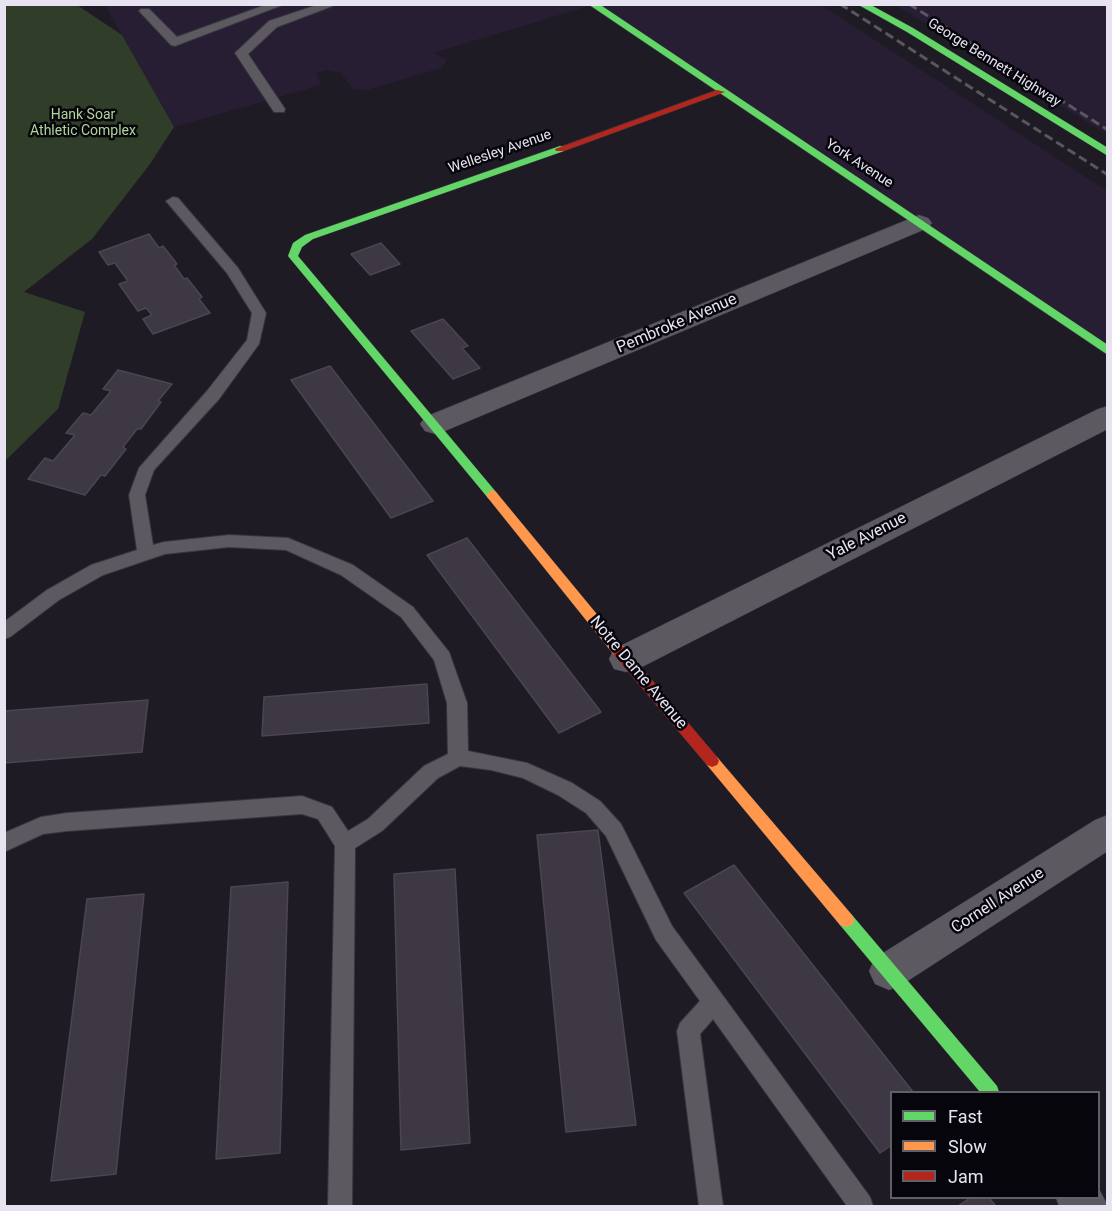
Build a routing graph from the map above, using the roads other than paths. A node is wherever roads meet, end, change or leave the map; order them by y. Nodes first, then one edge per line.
1 (280, 4) edge
2 (333, 4) edge
3 (592, 4) edge
4 (861, 4) edge
5 (145, 11) dead end
6 (720, 92) junction
7 (279, 109) dead end
8 (1107, 153) edge
9 (173, 201) dead end
10 (919, 224) junction
11 (294, 248) joint
12 (1107, 351) edge
13 (1107, 416) edge
14 (435, 424) junction
15 (146, 554) junction
16 (4, 632) edge
17 (626, 658) junction
18 (458, 758) junction
19 (1107, 831) edge
20 (345, 843) junction
21 (5, 847) edge
22 (889, 971) junction
23 (714, 1001) junction
24 (990, 1091) edge
25 (340, 1206) edge
26 (711, 1206) edge
27 (861, 1206) edge

1 - 5 lane
2 - 7 lane
3 - 6 street, York Avenue
4 - 8 street, George Bennett Highway
6 - 10 street, York Avenue
6 - 11 street, Wellesley Avenue
9 - 15 lane
10 - 12 street, York Avenue
10 - 14 street, Pembroke Avenue
11 - 14 street, Notre Dame Avenue
13 - 17 street, Yale Avenue
14 - 17 street, Notre Dame Avenue
15 - 16 lane
15 - 18 lane
17 - 22 street, Notre Dame Avenue
18 - 20 lane
18 - 23 lane
19 - 22 street, Cornell Avenue
20 - 21 lane
20 - 25 lane
22 - 24 street, Notre Dame Avenue
23 - 26 lane
23 - 27 lane

